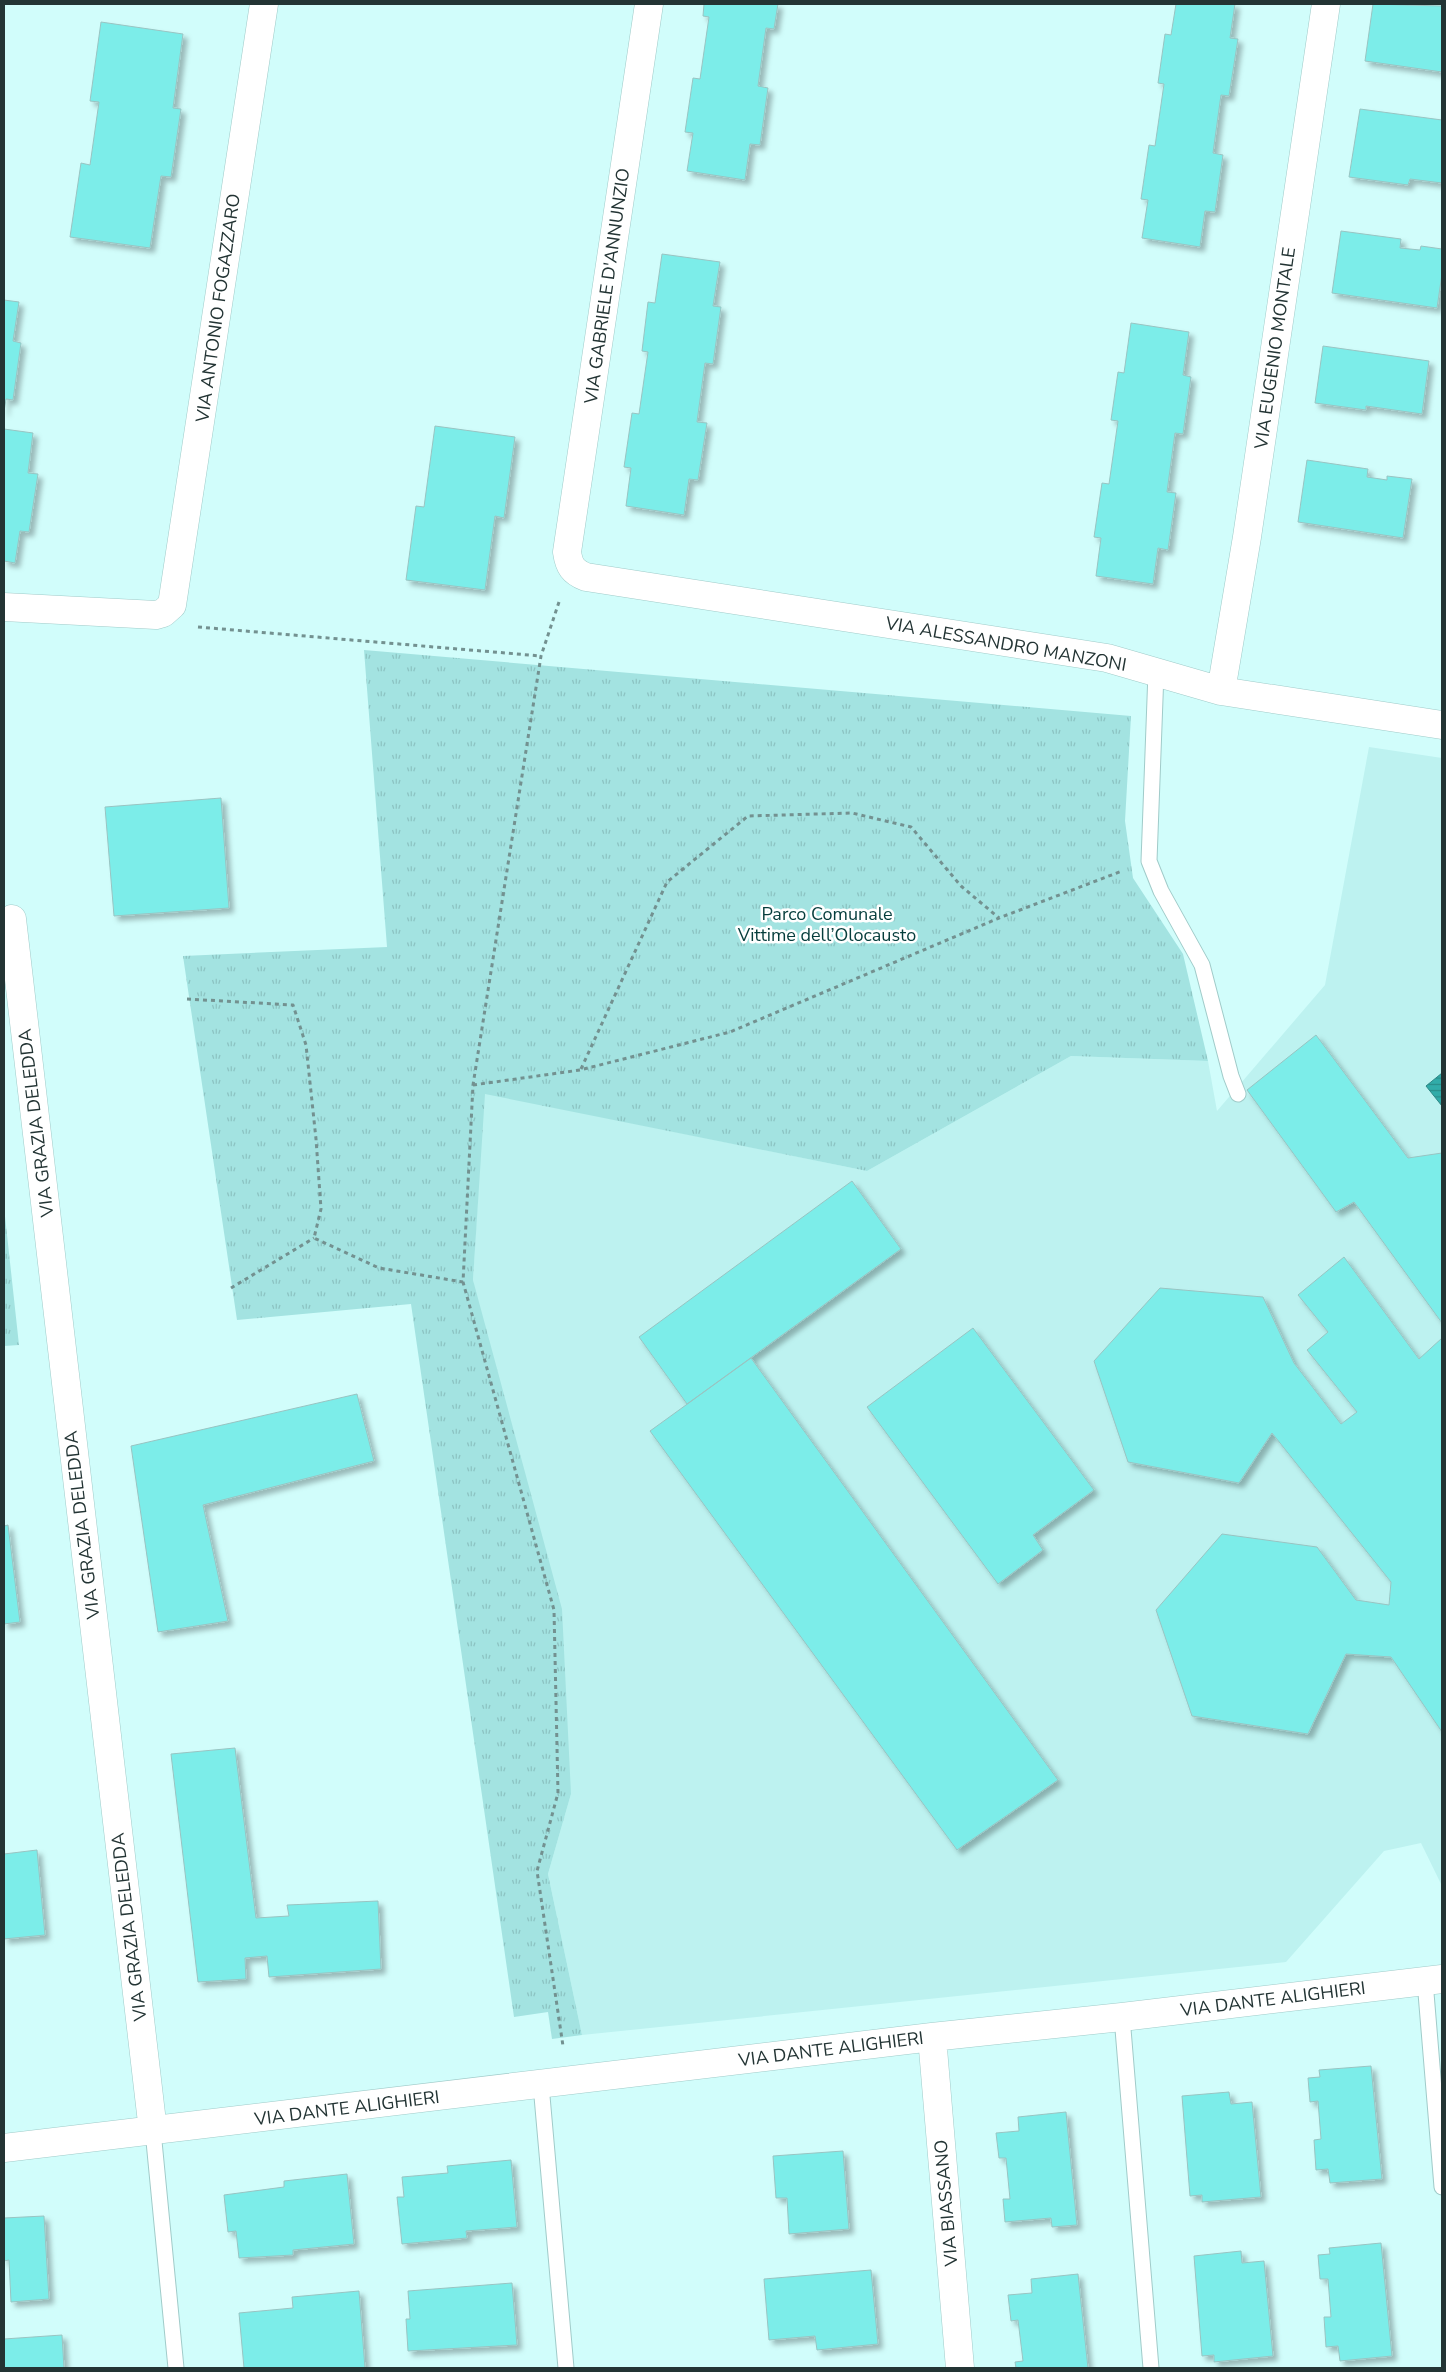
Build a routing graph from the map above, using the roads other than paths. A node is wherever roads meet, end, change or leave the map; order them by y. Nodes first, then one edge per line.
1 (264, 4) edge
2 (649, 4) edge
3 (1326, 4) edge
4 (571, 568) joint
5 (4, 607) edge
6 (1156, 672) junction
7 (1221, 692) junction
8 (1442, 725) edge
9 (12, 919) dead end
10 (1238, 1094) dead end
11 (1434, 1980) edge
12 (1122, 2017) junction
13 (932, 2037) junction
14 (541, 2085) junction
15 (153, 2131) junction
16 (4, 2148) edge
17 (1442, 2187) edge
18 (176, 2368) edge
19 (566, 2368) edge
20 (960, 2368) edge
21 (1151, 2368) edge

1 - 5 street, VIA ANTONIO FOGAZZARO
2 - 4 street, VIA GABRIELE D'ANNUNZIO
3 - 7 street, VIA EUGENIO MONTALE
4 - 6 street, VIA ALESSANDRO MANZONI
6 - 7 street, VIA ALESSANDRO MANZONI
6 - 10 lane
7 - 8 street, VIA ALESSANDRO MANZONI
9 - 15 street, VIA GRAZIA DELEDDA
11 - 12 street, VIA DANTE ALIGHIERI
11 - 17 lane, VIA DANTE ALIGHIERI
12 - 13 street, VIA DANTE ALIGHIERI
12 - 21 lane
13 - 14 street, VIA DANTE ALIGHIERI
13 - 20 street, VIA BIASSANO
14 - 15 street, VIA DANTE ALIGHIERI
14 - 19 lane
15 - 16 street, VIA DANTE ALIGHIERI
15 - 18 lane

